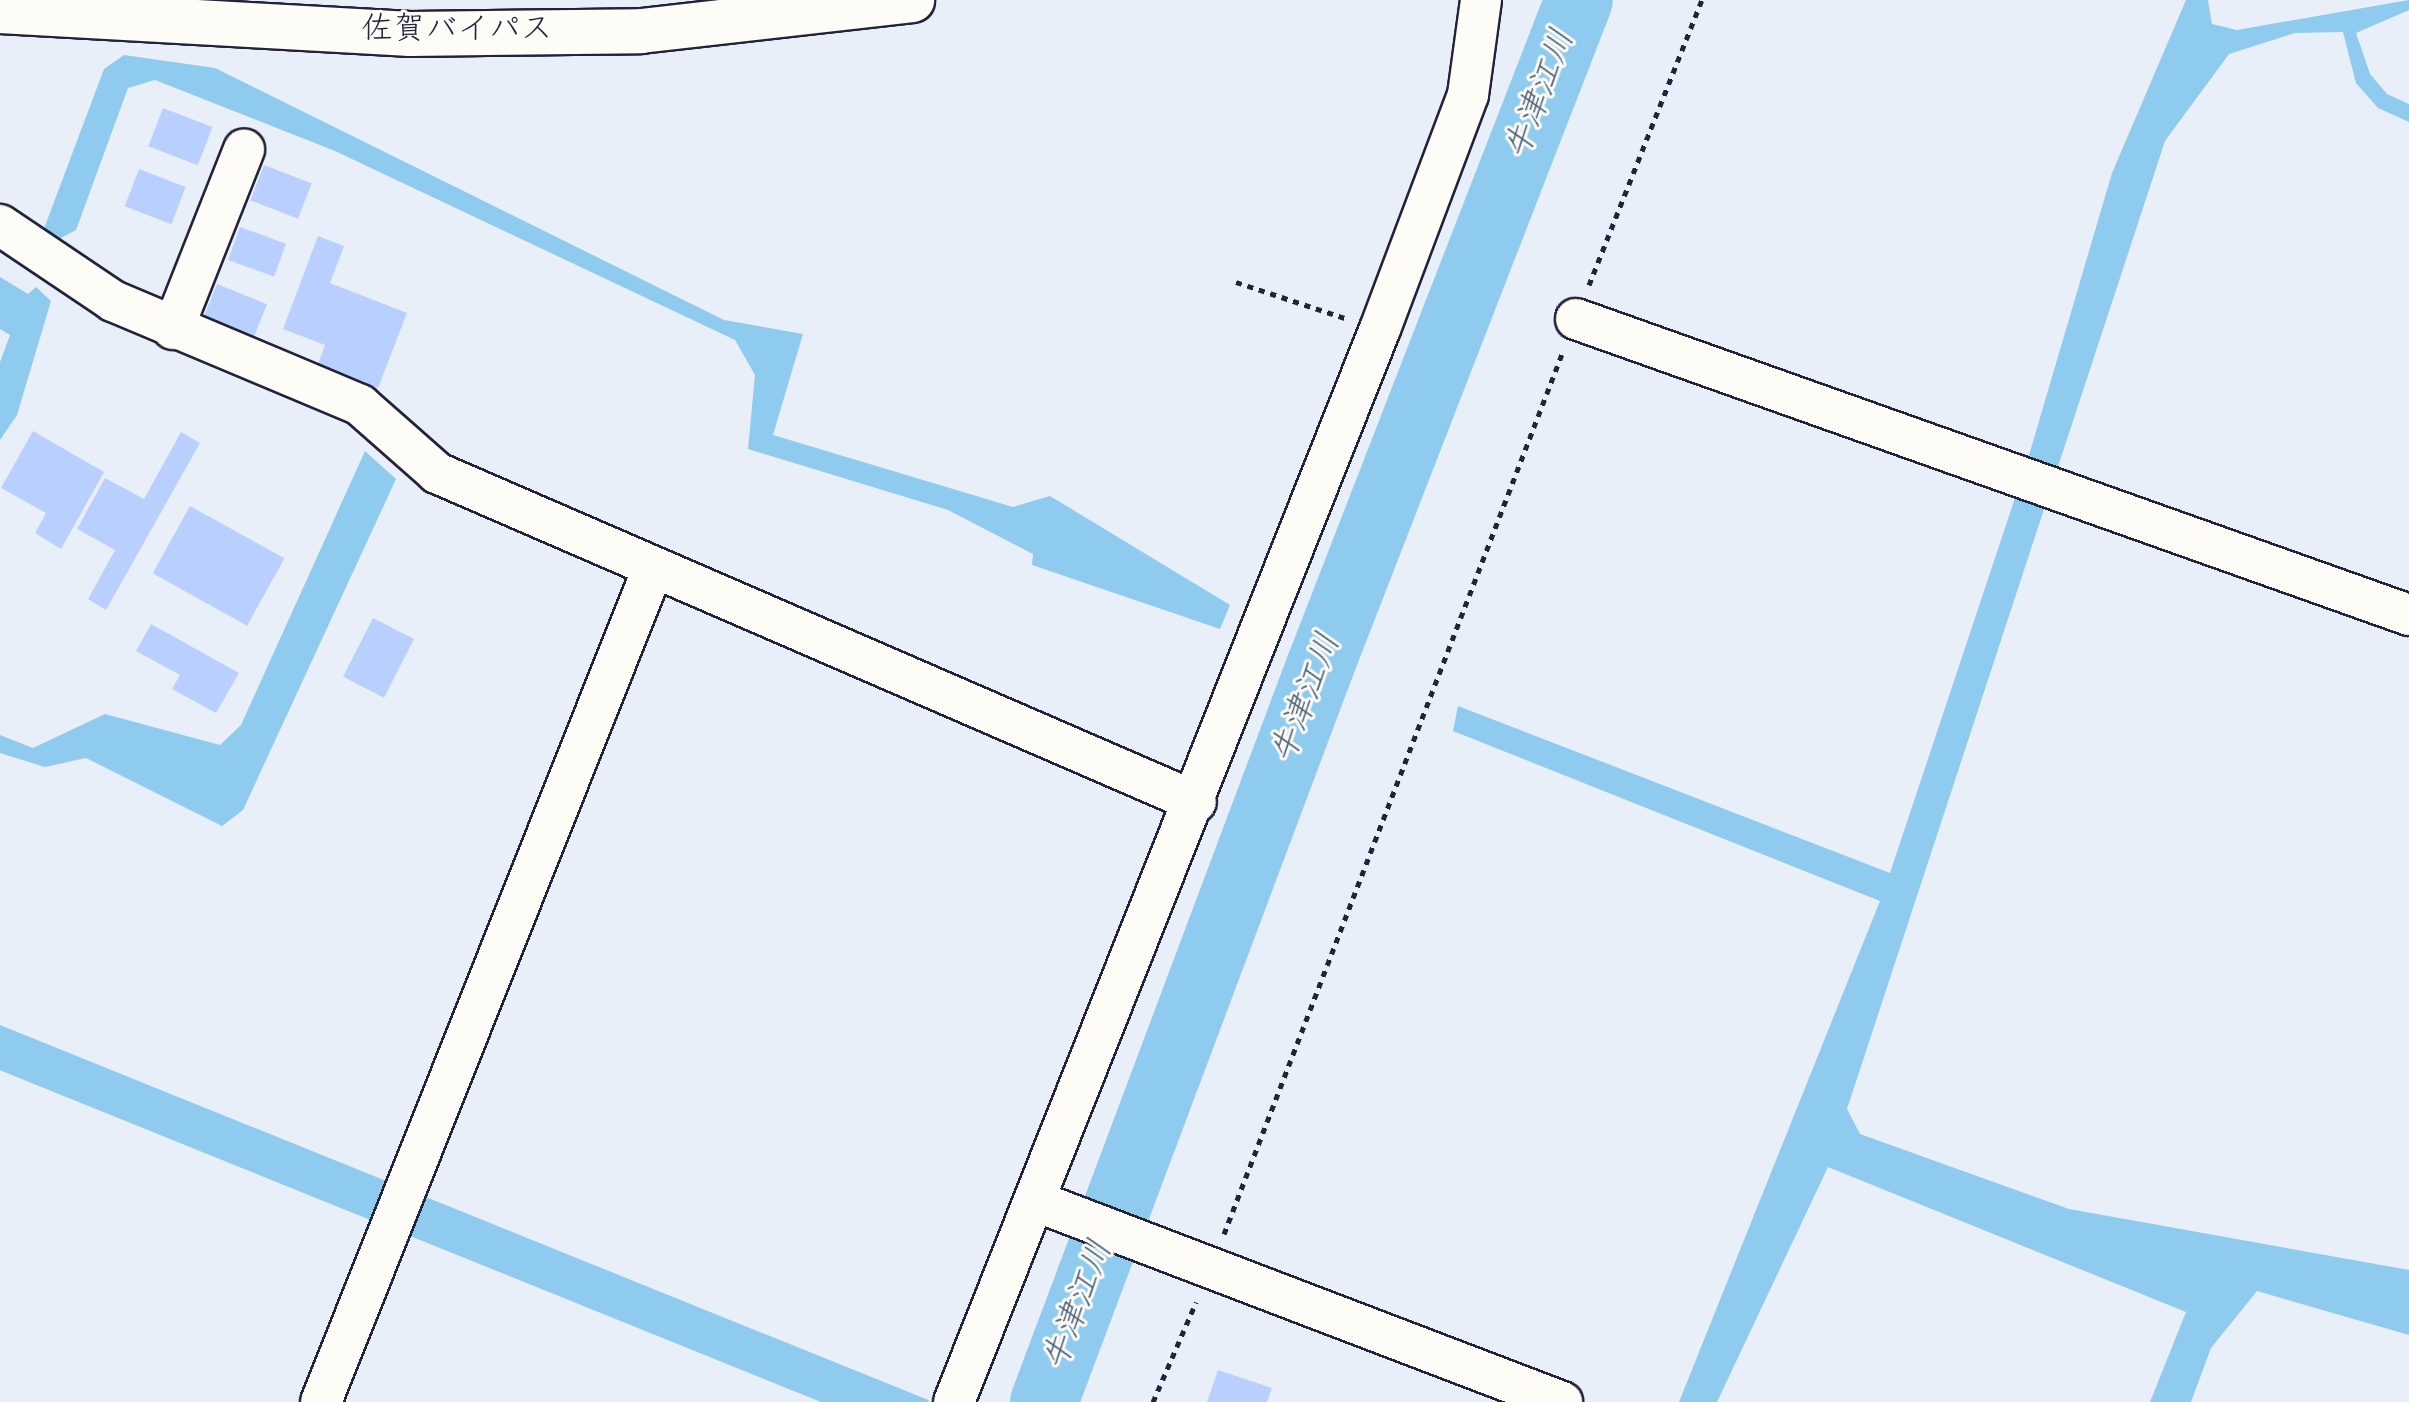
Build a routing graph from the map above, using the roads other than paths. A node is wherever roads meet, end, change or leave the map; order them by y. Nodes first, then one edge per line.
1 (912, 0) edge
2 (1481, 0) edge
3 (0, 11) edge
4 (244, 150) dead end
5 (0, 225) edge
6 (1576, 319) road end
7 (173, 329) junction
8 (652, 571) junction
9 (2409, 615) edge
10 (1196, 802) junction
11 (1038, 1202) junction
12 (321, 1402) edge
13 (954, 1402) edge
14 (1562, 1402) edge

1 - 3 highway, 佐賀バイパス
2 - 10 street
4 - 7 street
5 - 7 street
6 - 9 street
7 - 8 street
8 - 10 street
8 - 12 street
10 - 11 street
11 - 13 street
11 - 14 street

